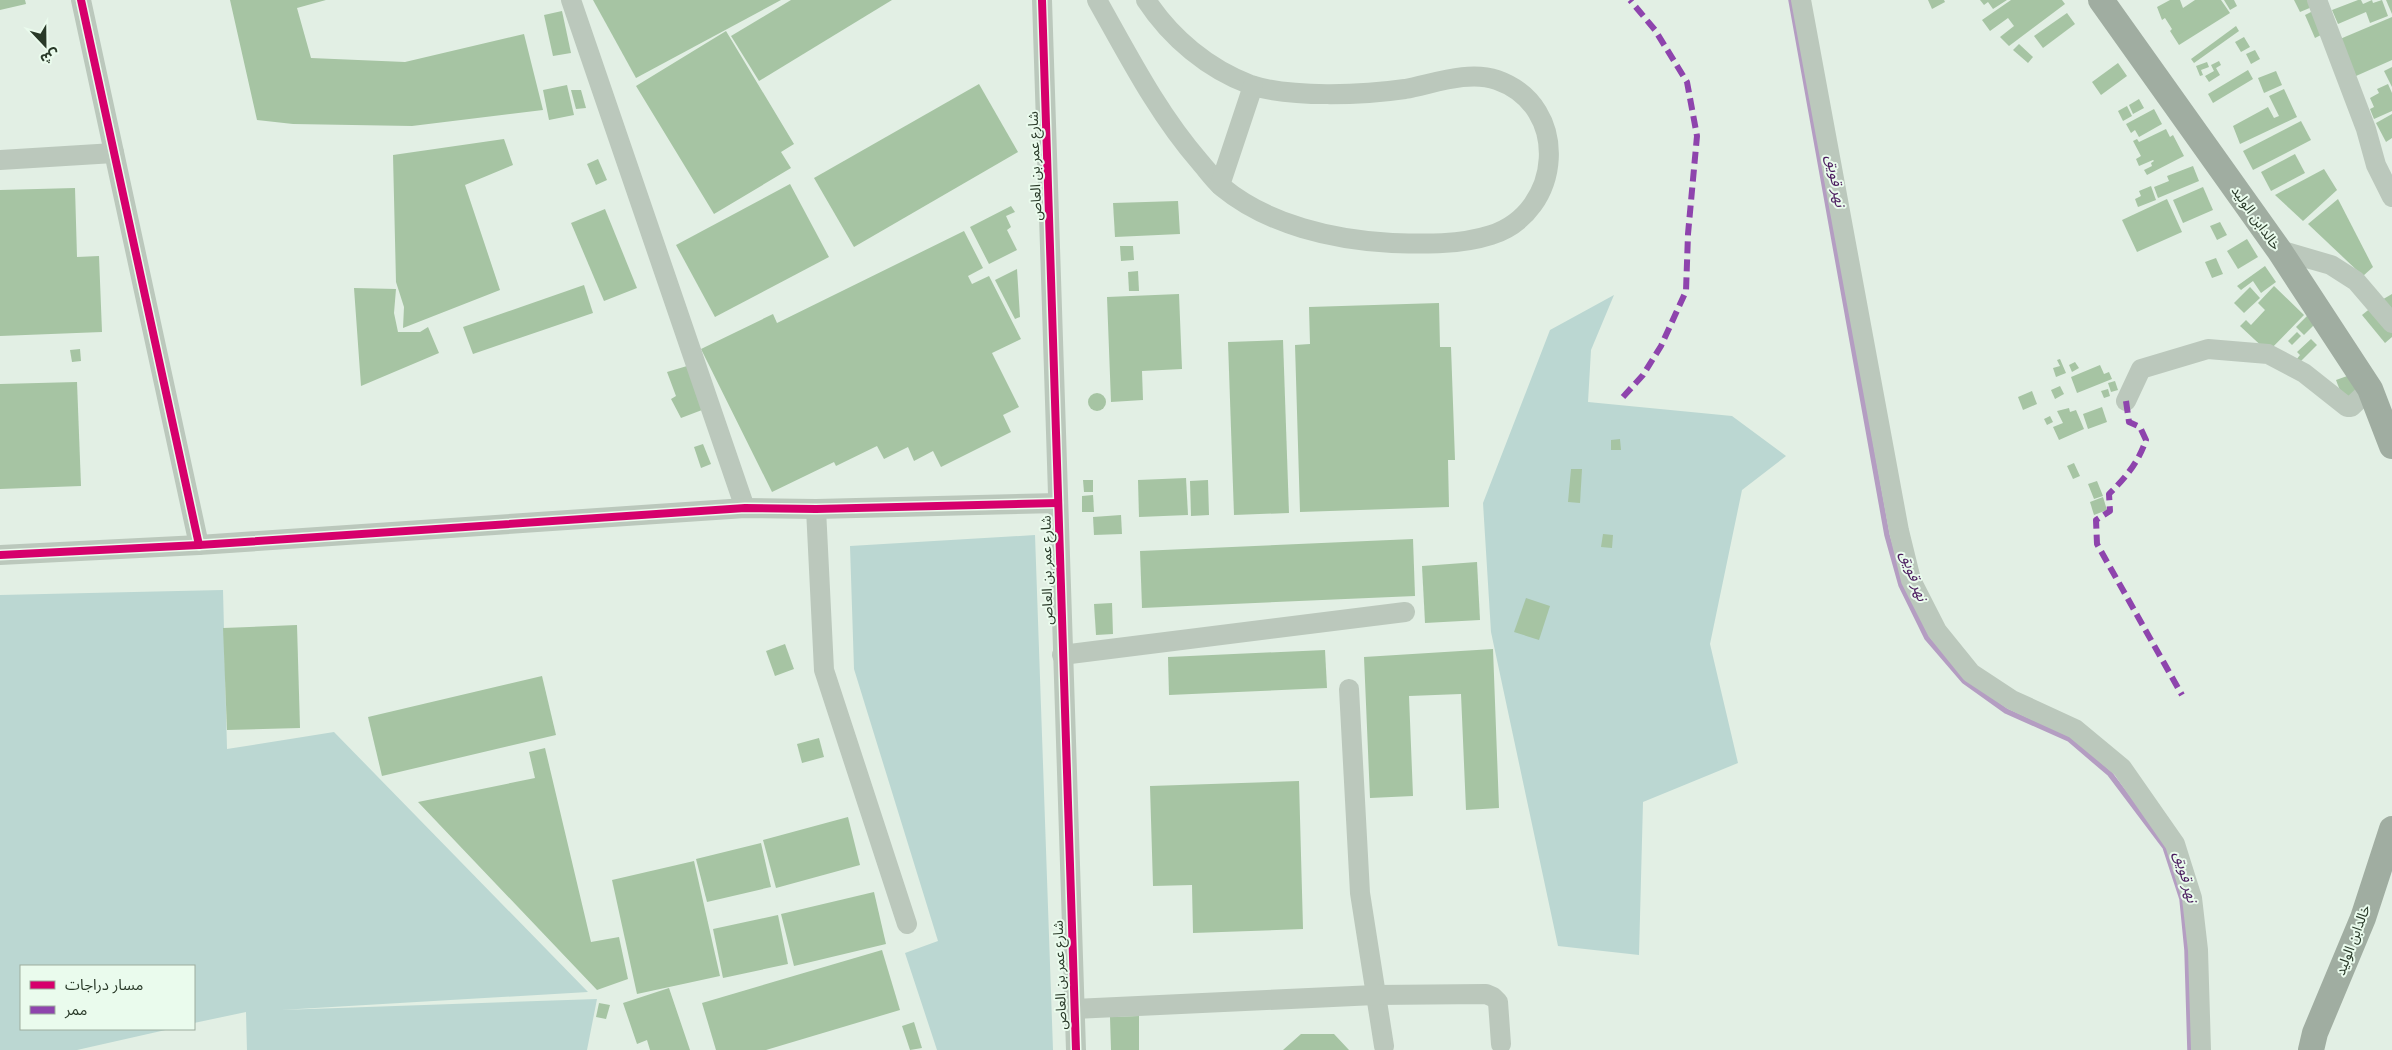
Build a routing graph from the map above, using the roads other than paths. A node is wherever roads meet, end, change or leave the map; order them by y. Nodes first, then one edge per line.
1 (81, 0) edge
2 (571, 0) edge
3 (1042, 0) edge
4 (1096, 0) edge
5 (1146, 0) edge
6 (1801, 0) edge
7 (2101, 0) edge
8 (2318, 0) edge
9 (1253, 86) junction
10 (114, 153) junction
11 (0, 160) edge
12 (1220, 185) junction
13 (2392, 197) edge
14 (2279, 250) junction
15 (2392, 323) edge
16 (2370, 389) junction
17 (2126, 401) dead end
18 (2392, 446) edge
19 (1058, 502) junction
20 (745, 508) junction
21 (816, 509) junction
22 (199, 545) junction
23 (0, 555) edge
24 (1405, 612) dead end
25 (1062, 655) junction
26 (1349, 689) dead end
27 (2392, 829) edge
28 (907, 924) dead end
29 (1375, 995) junction
30 (1074, 1009) junction
31 (1501, 1044) dead end
32 (1384, 1046) dead end
33 (1076, 1050) edge
34 (2201, 1050) edge
35 (2311, 1050) edge

1 - 10 street
2 - 20 street
3 - 19 street, شارع عمر بن العاص
4 - 12 street
5 - 9 street
6 - 34 street
7 - 14 main road, خالدابن الوليد
8 - 13 street
9 - 12 street
9 - 12 street
10 - 11 street
10 - 22 street
14 - 15 street
14 - 16 main road, خالدابن الوليد
16 - 17 street
16 - 18 main road, خالدابن الوليد
19 - 21 street
19 - 25 street, شارع عمر بن العاص
20 - 21 street
20 - 22 street
21 - 28 street
22 - 23 street
24 - 25 street
25 - 30 street, شارع عمر بن العاص
26 - 29 street
27 - 35 main road, خالدابن الوليد
29 - 30 street
29 - 31 street
29 - 32 street
30 - 33 street, شارع عمر بن العاص

